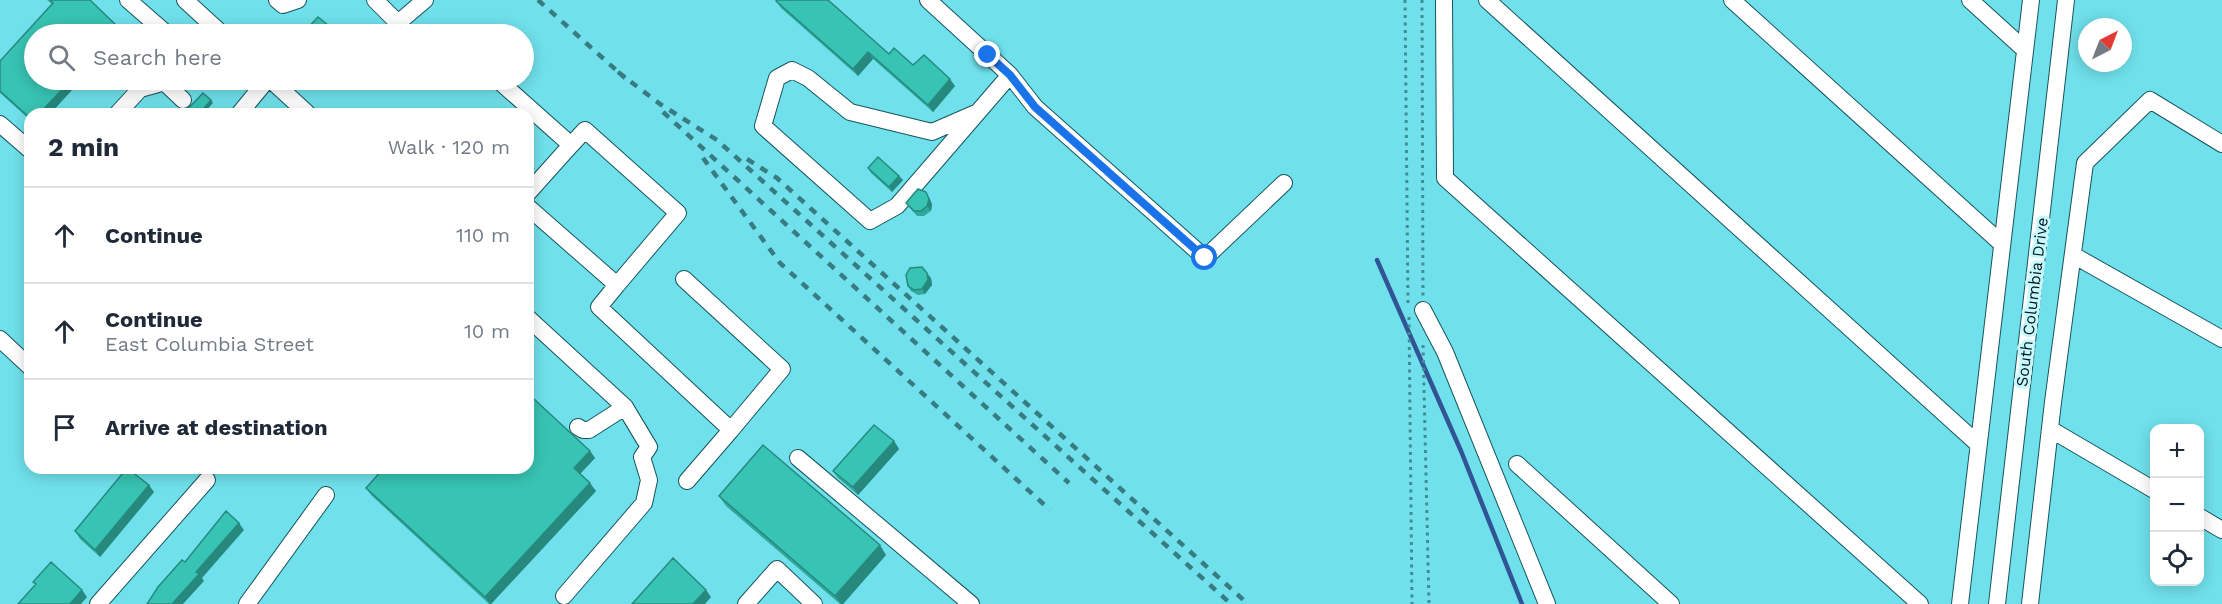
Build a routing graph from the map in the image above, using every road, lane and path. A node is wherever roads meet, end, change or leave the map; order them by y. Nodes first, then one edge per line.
1 (128, 0) edge
2 (185, 0) edge
3 (277, 0) edge
4 (298, 0) edge
5 (375, 0) edge
6 (425, 0) edge
7 (928, 0) edge
8 (1422, 0) edge
9 (1444, 0) edge
10 (1486, 0) edge
11 (1732, 0) edge
12 (1970, 0) edge
13 (2031, 0) edge
14 (2066, 0) edge
15 (155, 24) edge
16 (206, 24) edge
17 (390, 24) edge
18 (398, 24) edge
19 (2025, 50) junction
20 (1010, 75) junction
21 (139, 90) edge
22 (173, 90) edge
23 (260, 90) edge
24 (280, 90) edge
25 (509, 90) edge
26 (183, 100) dead end
27 (123, 108) edge
28 (243, 108) edge
29 (301, 108) edge
30 (529, 108) edge
31 (534, 112) edge
32 (978, 112) junction
33 (0, 124) edge
34 (2222, 144) edge
35 (24, 145) edge
36 (571, 145) junction
37 (1284, 183) dead end
38 (534, 186) edge
39 (534, 212) edge
40 (2002, 244) junction
41 (2073, 255) junction
42 (684, 279) dead end
43 (617, 285) junction
44 (1423, 310) junction
45 (534, 324) edge
46 (0, 339) edge
47 (2222, 339) edge
48 (24, 361) edge
49 (625, 407) junction
50 (578, 427) dead end
51 (2050, 429) junction
52 (731, 430) junction
53 (1978, 444) junction
54 (798, 458) dead end
55 (1518, 464) dead end
56 (207, 480) dead end
57 (687, 481) dead end
58 (2150, 488) edge
59 (326, 495) dead end
60 (2204, 520) edge
61 (2222, 530) edge
62 (564, 597) dead end
63 (2033, 603) edge
64 (98, 604) edge
65 (247, 604) edge
66 (746, 604) edge
67 (814, 604) edge
68 (971, 604) edge
69 (1429, 604) edge
70 (1547, 604) edge
71 (1671, 604) edge
72 (1920, 604) edge
73 (1960, 604) edge
74 (1997, 604) edge

1 - 15 street
2 - 16 street
3 - 4 street
5 - 17 street
6 - 18 street
7 - 20 street
8 - 44 path
9 - 72 street
10 - 53 street
11 - 40 street
12 - 19 street
13 - 19 street
14 - 74 street, South Columbia Drive
19 - 40 street
20 - 32 street
20 - 37 street
21 - 27 street
22 - 26 street
23 - 28 street
24 - 29 street
25 - 30 street
31 - 36 street
32 - 32 street
33 - 35 street
34 - 41 street
36 - 38 street
36 - 43 street
39 - 43 street
40 - 53 street
41 - 47 street
41 - 51 street
42 - 52 street
43 - 52 street
44 - 69 path
44 - 70 street
45 - 49 street
46 - 48 street
49 - 50 street
49 - 62 street
51 - 58 street
51 - 63 street
52 - 57 street
53 - 73 street
54 - 68 street
55 - 71 street
56 - 64 street
59 - 65 street
60 - 61 street
66 - 67 street

